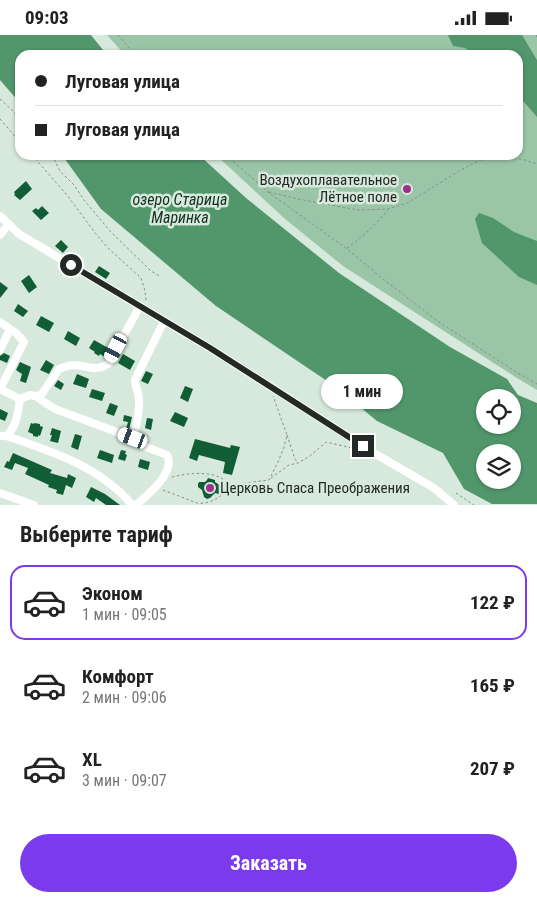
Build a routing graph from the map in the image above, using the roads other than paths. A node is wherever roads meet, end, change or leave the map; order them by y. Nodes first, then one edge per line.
1 (0, 216) edge
2 (9, 224) junction
3 (0, 235) edge
4 (142, 308) junction
5 (164, 321) junction
6 (0, 322) edge
7 (10, 329) junction
8 (0, 350) edge
9 (2, 390) edge
10 (36, 396) junction
11 (20, 399) junction
12 (3, 436) edge
13 (133, 438) junction
14 (0, 493) edge
15 (34, 505) edge
16 (132, 505) edge
17 (136, 505) edge
18 (454, 505) edge

1 - 2 street
2 - 3 street
2 - 4 street
4 - 5 street
4 - 10 street
5 - 13 street
5 - 18 street
6 - 7 street
7 - 8 street
7 - 9 street
9 - 11 street
10 - 11 street
10 - 13 street
11 - 12 street
12 - 16 street
13 - 17 street
14 - 15 street

